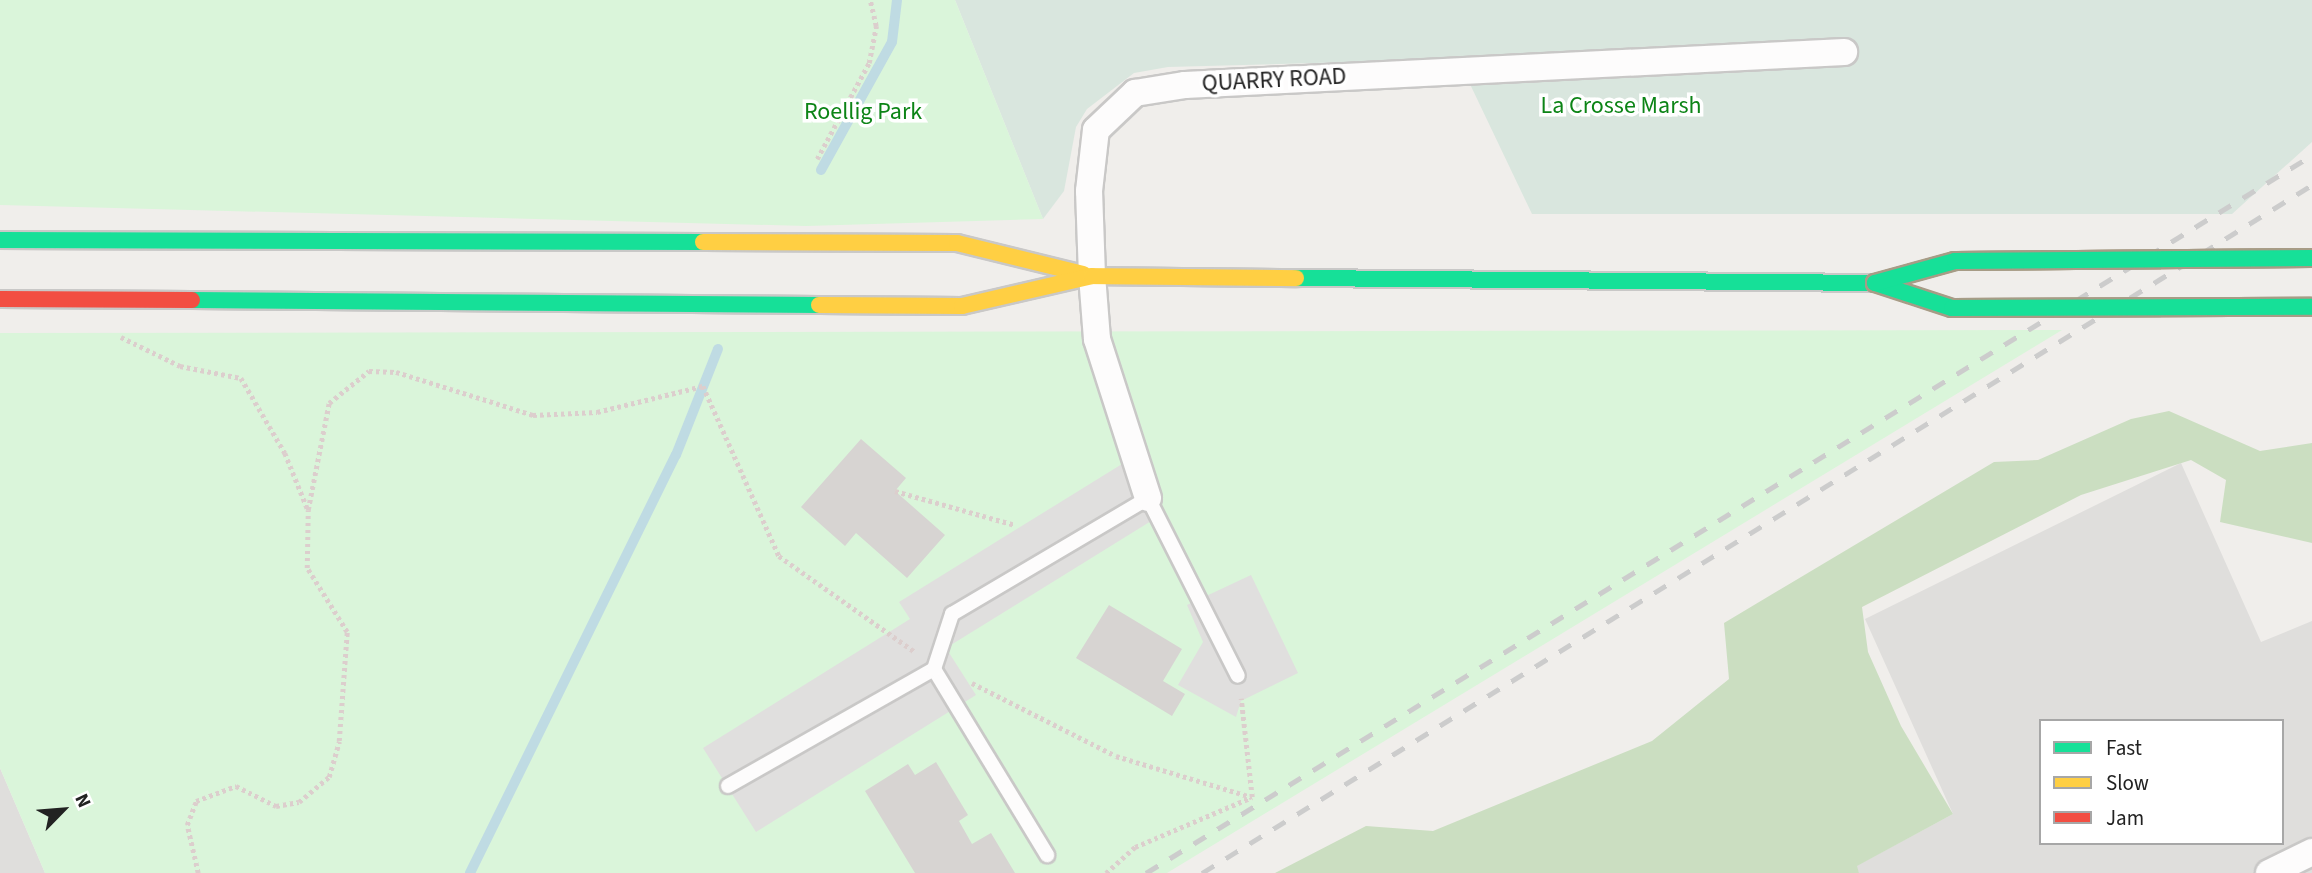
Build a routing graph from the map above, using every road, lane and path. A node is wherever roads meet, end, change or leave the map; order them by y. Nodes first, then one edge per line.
1 (870, 0) edge
2 (1844, 52) dead end
3 (817, 159) dead end
4 (0, 240) edge
5 (2312, 258) edge
6 (1092, 276) junction
7 (1875, 283) junction
8 (0, 299) edge
9 (2312, 307) edge
10 (116, 331) dead end
11 (895, 491) dead end
12 (1148, 498) junction
13 (308, 510) junction
14 (1014, 526) dead end
15 (935, 666) junction
16 (1238, 676) joint
17 (727, 786) dead end
18 (1252, 797) junction
19 (2312, 852) edge
20 (1047, 855) dead end
21 (198, 873) edge
22 (1105, 873) edge
23 (2269, 873) edge

1 - 3 path
2 - 6 street, QUARRY ROAD
4 - 6 main road
5 - 7 main road, bridge
6 - 7 main road
6 - 8 main road
6 - 12 street, QUARRY ROAD
7 - 9 main road, bridge
10 - 13 path
11 - 14 path
12 - 15 lane
12 - 16 lane
13 - 15 path
13 - 21 path
15 - 17 lane
15 - 18 path
15 - 20 lane
16 - 18 path
18 - 22 path
19 - 23 street

